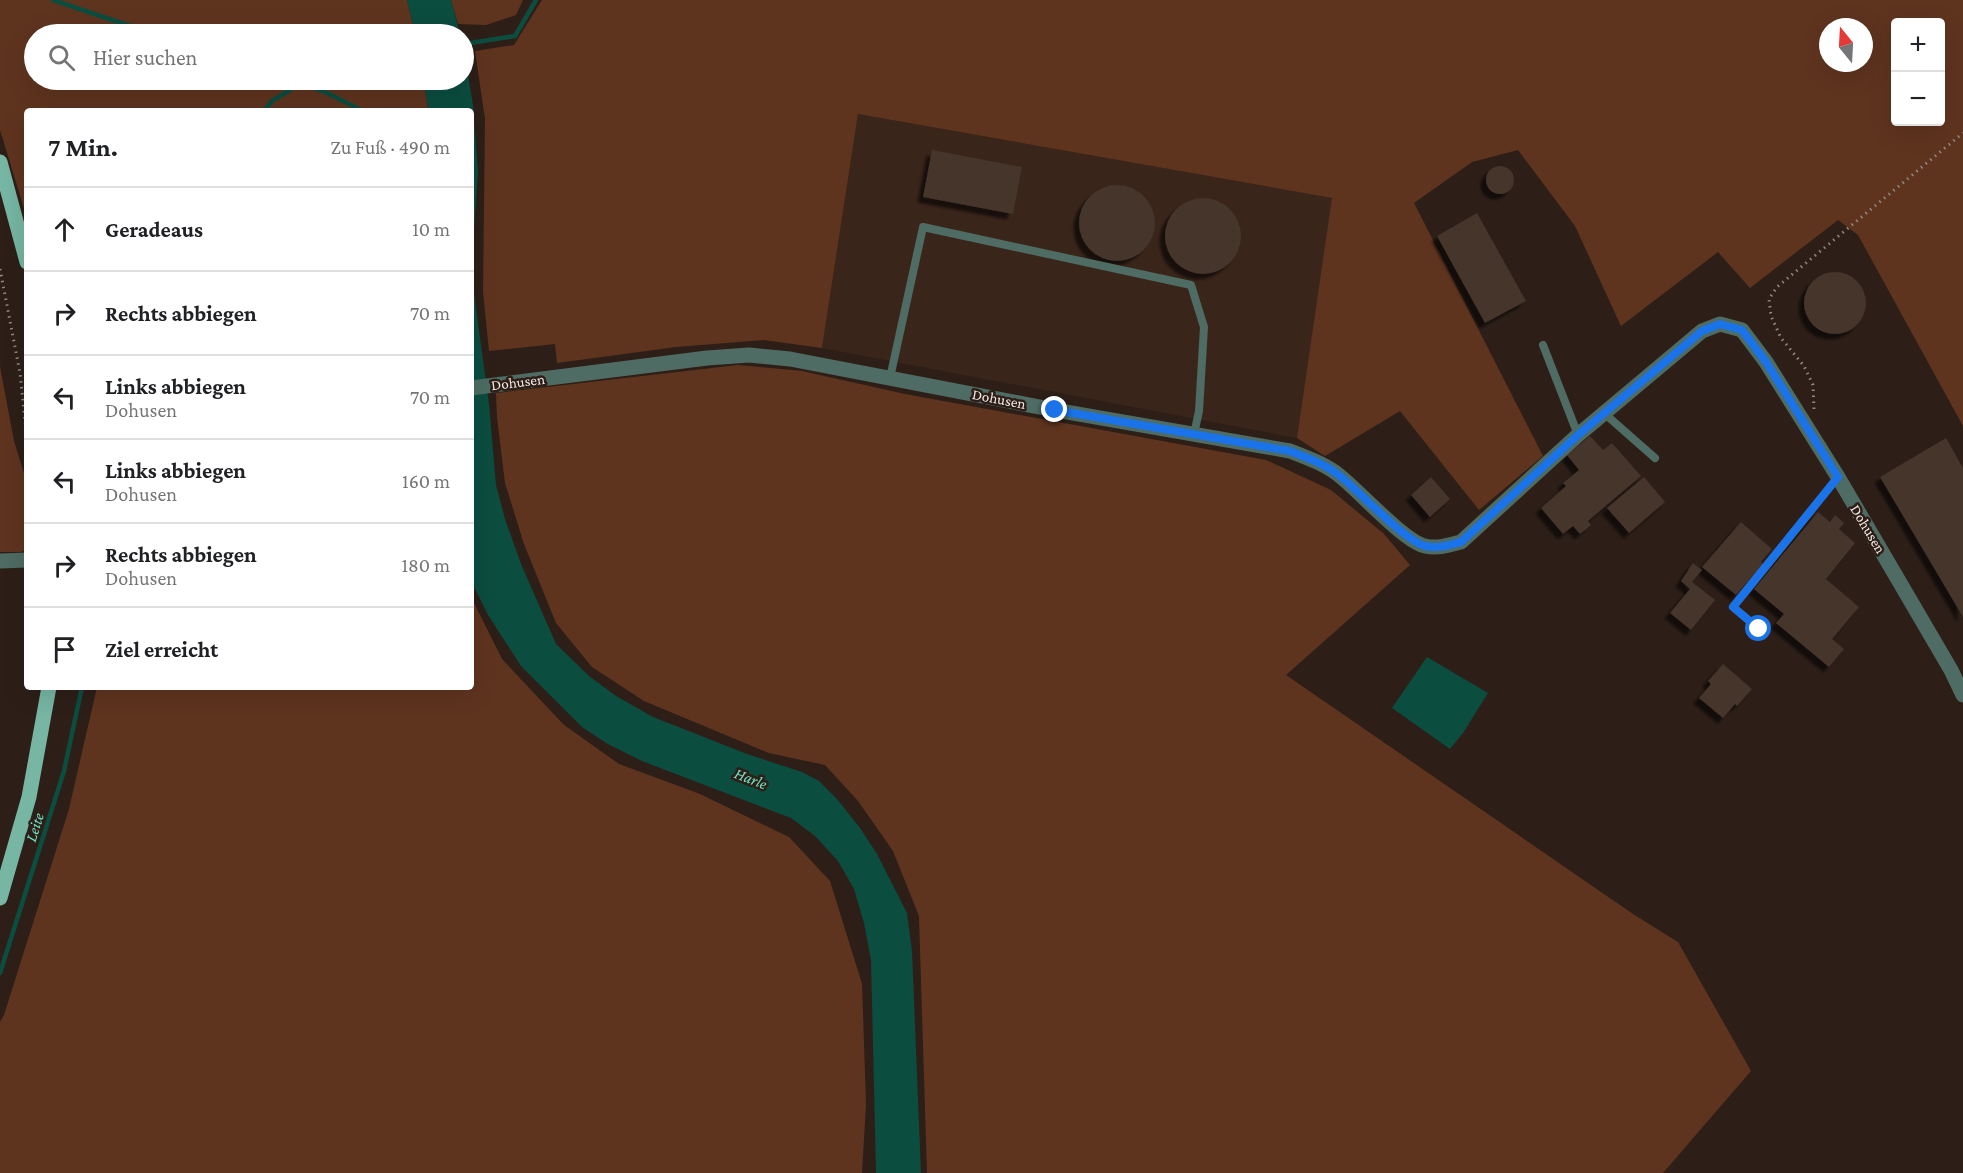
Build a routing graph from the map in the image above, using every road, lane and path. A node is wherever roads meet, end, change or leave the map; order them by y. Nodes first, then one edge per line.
1 (1963, 133) edge
2 (0, 162) edge
3 (24, 251) edge
4 (0, 269) edge
5 (1543, 345) dead end
6 (890, 378) junction
7 (474, 388) edge
8 (24, 411) edge
9 (1605, 414) junction
10 (1808, 427) junction
11 (1194, 434) junction
12 (1578, 435) junction
13 (1655, 458) dead end
14 (1838, 477) junction
15 (24, 560) edge
16 (0, 561) edge
17 (1759, 629) dead end
18 (48, 690) edge
19 (1963, 695) edge
20 (0, 898) edge

1 - 10 path
2 - 3 main road
4 - 8 path
5 - 12 lane
6 - 7 street, Dohusen
6 - 11 street, Dohusen
6 - 11 lane
9 - 10 street, Dohusen
9 - 12 street, Dohusen
9 - 13 lane
10 - 14 street, Dohusen
11 - 12 street, Dohusen
14 - 17 lane
14 - 19 street, Dohusen
15 - 16 street
18 - 20 main road

